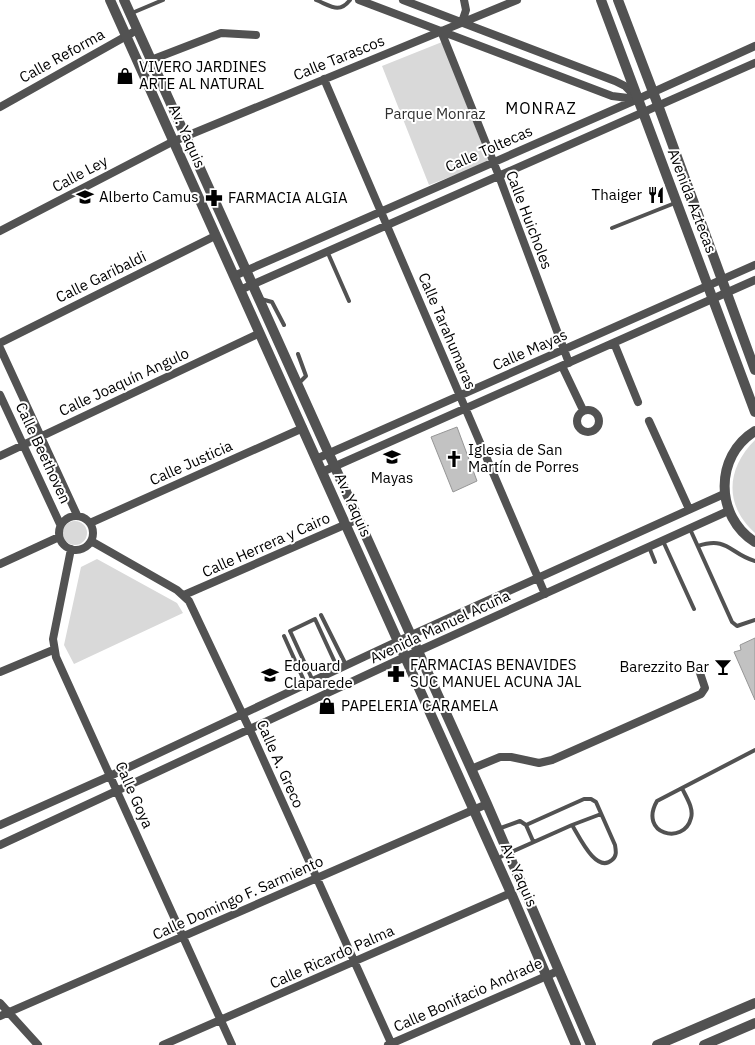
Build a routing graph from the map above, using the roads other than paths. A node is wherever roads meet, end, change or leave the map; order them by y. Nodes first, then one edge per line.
1 (110, 0) edge
2 (124, 0) edge
3 (163, 0) edge
4 (316, 0) edge
5 (350, 0) edge
6 (359, 0) edge
7 (403, 0) edge
8 (464, 0) edge
9 (517, 0) edge
10 (601, 0) edge
11 (618, 0) edge
12 (130, 14) junction
13 (462, 22) junction
14 (137, 30) junction
15 (441, 31) junction
16 (256, 35) dead end
17 (126, 36) junction
18 (755, 46) edge
19 (151, 60) junction
20 (755, 63) edge
21 (324, 79) junction
22 (653, 93) junction
23 (638, 99) junction
24 (658, 105) junction
25 (0, 106) edge
26 (643, 112) junction
27 (185, 136) junction
28 (172, 142) junction
29 (493, 163) junction
30 (498, 176) junction
31 (677, 202) junction
32 (381, 212) junction
33 (386, 225) junction
34 (612, 228) dead end
35 (0, 231) edge
36 (215, 236) junction
37 (327, 251) junction
38 (755, 265) edge
39 (246, 271) junction
40 (234, 276) junction
41 (723, 280) junction
42 (755, 280) edge
43 (252, 284) junction
44 (708, 286) junction
45 (240, 290) junction
46 (727, 293) junction
47 (259, 299) junction
48 (713, 299) junction
49 (350, 301) dead end
50 (284, 325) dead end
51 (260, 333) junction
52 (0, 343) edge
53 (614, 343) junction
54 (0, 348) edge
55 (564, 350) junction
56 (298, 354) dead end
57 (566, 364) junction
58 (755, 370) edge
59 (298, 384) junction
60 (0, 395) edge
61 (460, 396) junction
62 (638, 402) dead end
63 (465, 409) junction
64 (583, 410) dead end
65 (755, 412) edge
66 (649, 422) dead end
67 (303, 428) junction
68 (755, 431) edge
69 (41, 437) junction
70 (24, 445) junction
71 (329, 453) junction
72 (0, 456) edge
73 (316, 459) junction
74 (334, 466) junction
75 (322, 472) junction
76 (724, 494) junction
77 (689, 509) junction
78 (728, 511) junction
79 (77, 515) junction
80 (358, 519) junction
81 (90, 523) junction
82 (60, 524) junction
83 (346, 524) junction
84 (690, 528) junction
85 (59, 537) junction
86 (91, 541) junction
87 (663, 541) junction
88 (755, 542) edge
89 (698, 546) junction
90 (649, 547) junction
91 (71, 549) junction
92 (755, 561) edge
93 (655, 562) dead end
94 (0, 564) edge
95 (538, 578) junction
96 (544, 594) junction
97 (184, 595) junction
98 (694, 609) dead end
99 (321, 615) dead end
100 (755, 620) edge
101 (411, 635) junction
102 (284, 636) dead end
103 (398, 641) junction
104 (54, 650) junction
105 (418, 652) junction
106 (405, 657) junction
107 (346, 665) junction
108 (338, 669) junction
109 (699, 670) dead end
110 (0, 672) edge
111 (310, 683) junction
112 (243, 714) junction
113 (250, 730) junction
114 (755, 750) edge
115 (471, 769) junction
116 (110, 776) junction
117 (682, 788) junction
118 (118, 792) junction
119 (486, 804) junction
120 (474, 809) junction
121 (601, 814) junction
122 (0, 825) edge
123 (572, 825) junction
124 (526, 826) junction
125 (498, 829) junction
126 (533, 841) junction
127 (0, 845) edge
128 (509, 854) junction
129 (496, 859) junction
130 (317, 878) junction
131 (511, 893) junction
132 (183, 937) junction
133 (354, 962) junction
134 (558, 971) junction
135 (546, 976) junction
136 (0, 1003) edge
137 (755, 1003) edge
138 (9, 1013) junction
139 (0, 1016) edge
140 (221, 1020) junction
141 (755, 1023) edge
142 (38, 1045) edge
143 (163, 1045) edge
144 (232, 1045) edge
145 (391, 1045) edge
146 (576, 1045) edge
147 (591, 1045) edge
148 (657, 1045) edge
149 (704, 1045) edge

1 - 17 street, Av. Yaquis
2 - 12 street, Av. Yaquis
3 - 12 lane
4 - 5 lane
6 - 15 street
7 - 13 street
8 - 13 street
9 - 13 street, Calle Tarascos
10 - 23 street, Avenida Aztecas
11 - 22 street, Avenida Aztecas
12 - 14 street, Av. Yaquis
13 - 15 street, Calle Tarascos
13 - 23 street
14 - 17 street, Calle Reforma
14 - 19 street, Av. Yaquis
15 - 21 street, Calle Tarascos
15 - 23 street
15 - 29 street, Calle Huicholes
16 - 19 street
17 - 25 street, Calle Reforma
17 - 28 street, Av. Yaquis
18 - 22 street, Calle Toltecas
19 - 27 street, Av. Yaquis
20 - 24 street, Calle Toltecas
21 - 27 street, Calle Tarascos
21 - 32 street, Calle Tarahumaras
22 - 23 street, Calle Toltecas
22 - 24 street, Avenida Aztecas
23 - 26 street, Avenida Aztecas
23 - 29 street, Calle Toltecas
24 - 26 street, Calle Toltecas
24 - 41 street, Avenida Aztecas
26 - 30 street, Calle Toltecas
26 - 31 street, Avenida Aztecas
27 - 28 street, Calle Tarascos
27 - 39 street, Av. Yaquis
28 - 35 street, Calle Ley
28 - 36 street, Av. Yaquis
29 - 30 street, Calle Huicholes
29 - 32 street, Calle Toltecas
30 - 33 street, Calle Toltecas
30 - 55 street, Calle Huicholes
31 - 34 lane
31 - 44 street, Avenida Aztecas
32 - 33 street, Calle Tarahumaras
32 - 39 street, Calle Toltecas
33 - 37 street, Calle Toltecas
33 - 61 street, Calle Tarahumaras
36 - 40 street, Av. Yaquis
36 - 52 street, Calle Garibaldi
37 - 43 street, Calle Toltecas
37 - 49 lane
38 - 41 street, Calle Mayas
39 - 40 street, Calle Toltecas
39 - 43 street, Av. Yaquis
40 - 45 street, Av. Yaquis
41 - 44 street, Calle Mayas
41 - 46 street, Avenida Aztecas
42 - 46 street, Calle Mayas
43 - 45 street, Calle Toltecas
43 - 47 street, Av. Yaquis
44 - 48 street, Avenida Aztecas
44 - 55 street, Calle Mayas
45 - 51 street, Av. Yaquis
46 - 48 street, Calle Mayas
46 - 58 street, Avenida Aztecas
47 - 50 lane
47 - 59 street, Av. Yaquis
48 - 53 street, Calle Mayas
48 - 65 street, Avenida Aztecas
51 - 67 street, Av. Yaquis
51 - 69 street, Calle Joaquín Angulo
53 - 57 street, Calle Mayas
53 - 62 street
54 - 69 street, Calle Beethoven
55 - 57 street, Calle Huicholes
55 - 61 street, Calle Mayas
56 - 59 lane
57 - 63 street, Calle Mayas
57 - 64 street, Calle Huicholes
59 - 71 street, Av. Yaquis
60 - 70 street, Calle Beethoven
61 - 63 street, Calle Tarahumaras
61 - 71 street, Calle Mayas
63 - 74 street, Calle Mayas
63 - 95 street, Calle Tarahumaras
66 - 77 street
67 - 73 street, Av. Yaquis
67 - 81 street, Calle Justicia
68 - 76 street
69 - 70 street, Calle Joaquín Angulo
69 - 79 street, Calle Beethoven
70 - 72 street, Calle Joaquín Angulo
70 - 82 street, Calle Beethoven
71 - 73 street, Calle Mayas
71 - 74 street, Av. Yaquis
73 - 75 street, Av. Yaquis
74 - 75 street, Calle Mayas
74 - 80 street, Av. Yaquis
75 - 83 street, Av. Yaquis
76 - 77 street, Avenida Manuel Acuña
76 - 78 street
77 - 95 street, Avenida Manuel Acuña
78 - 84 street, Avenida Manuel Acuña
78 - 88 street
79 - 81 street
79 - 82 street
80 - 83 street, Calle Herrera y Cairo
80 - 101 street, Av. Yaquis
81 - 86 street
82 - 85 street
83 - 97 street, Calle Herrera y Cairo
83 - 103 street, Av. Yaquis
84 - 87 street, Avenida Manuel Acuña
84 - 89 lane
85 - 91 street
85 - 94 street
86 - 91 street
86 - 97 street
87 - 90 street, Avenida Manuel Acuña
87 - 98 lane
89 - 92 lane
89 - 100 lane
90 - 93 lane
90 - 96 street, Avenida Manuel Acuña
91 - 104 street, Calle Goya
95 - 96 street, Calle Tarahumaras
95 - 101 street, Avenida Manuel Acuña
96 - 105 street, Avenida Manuel Acuña
97 - 112 street, Calle A. Greco
99 - 107 lane
101 - 103 street, Avenida Manuel Acuña
101 - 105 street, Av. Yaquis
102 - 111 lane
103 - 106 street, Av. Yaquis
103 - 107 street, Avenida Manuel Acuña
104 - 110 street
104 - 116 street, Calle Goya
105 - 106 street, Avenida Manuel Acuña
105 - 115 street, Av. Yaquis
106 - 113 street, Avenida Manuel Acuña
106 - 120 street, Av. Yaquis
107 - 108 street, Avenida Manuel Acuña
108 - 111 street, Avenida Manuel Acuña
108 - 111 lane
109 - 115 street
111 - 112 street, Avenida Manuel Acuña
112 - 113 street, Calle A. Greco
112 - 116 street, Avenida Manuel Acuña
113 - 118 street, Avenida Manuel Acuña
113 - 130 street, Calle A. Greco
114 - 117 lane
115 - 119 street, Av. Yaquis
116 - 118 street, Calle Goya
116 - 122 street, Avenida Manuel Acuña
117 - 117 lane
118 - 127 street, Avenida Manuel Acuña
118 - 132 street, Calle Goya
119 - 120 street, Calle Domingo F. Sarmiento
119 - 125 street, Av. Yaquis
120 - 129 street, Av. Yaquis
120 - 130 street, Calle Domingo F. Sarmiento
121 - 123 lane
121 - 123 lane
121 - 124 lane
123 - 126 lane
124 - 125 lane
124 - 126 lane
125 - 128 street, Av. Yaquis
126 - 128 lane
128 - 129 lane
128 - 134 street, Av. Yaquis
129 - 131 street, Av. Yaquis
130 - 132 street, Calle Domingo F. Sarmiento
130 - 133 street, Calle A. Greco
131 - 133 street, Calle Ricardo Palma
131 - 135 street, Av. Yaquis
132 - 138 street, Calle Domingo F. Sarmiento
132 - 140 street, Calle Goya
133 - 140 street, Calle Ricardo Palma
133 - 145 street, Calle A. Greco
134 - 135 street, Calle Bonifacio Andrade
134 - 147 street, Av. Yaquis
135 - 145 street, Calle Bonifacio Andrade
135 - 146 street, Av. Yaquis
136 - 138 street
137 - 148 street
138 - 139 street, Calle Domingo F. Sarmiento
138 - 142 street
140 - 143 street, Calle Ricardo Palma
140 - 144 street, Calle Goya
141 - 149 street

